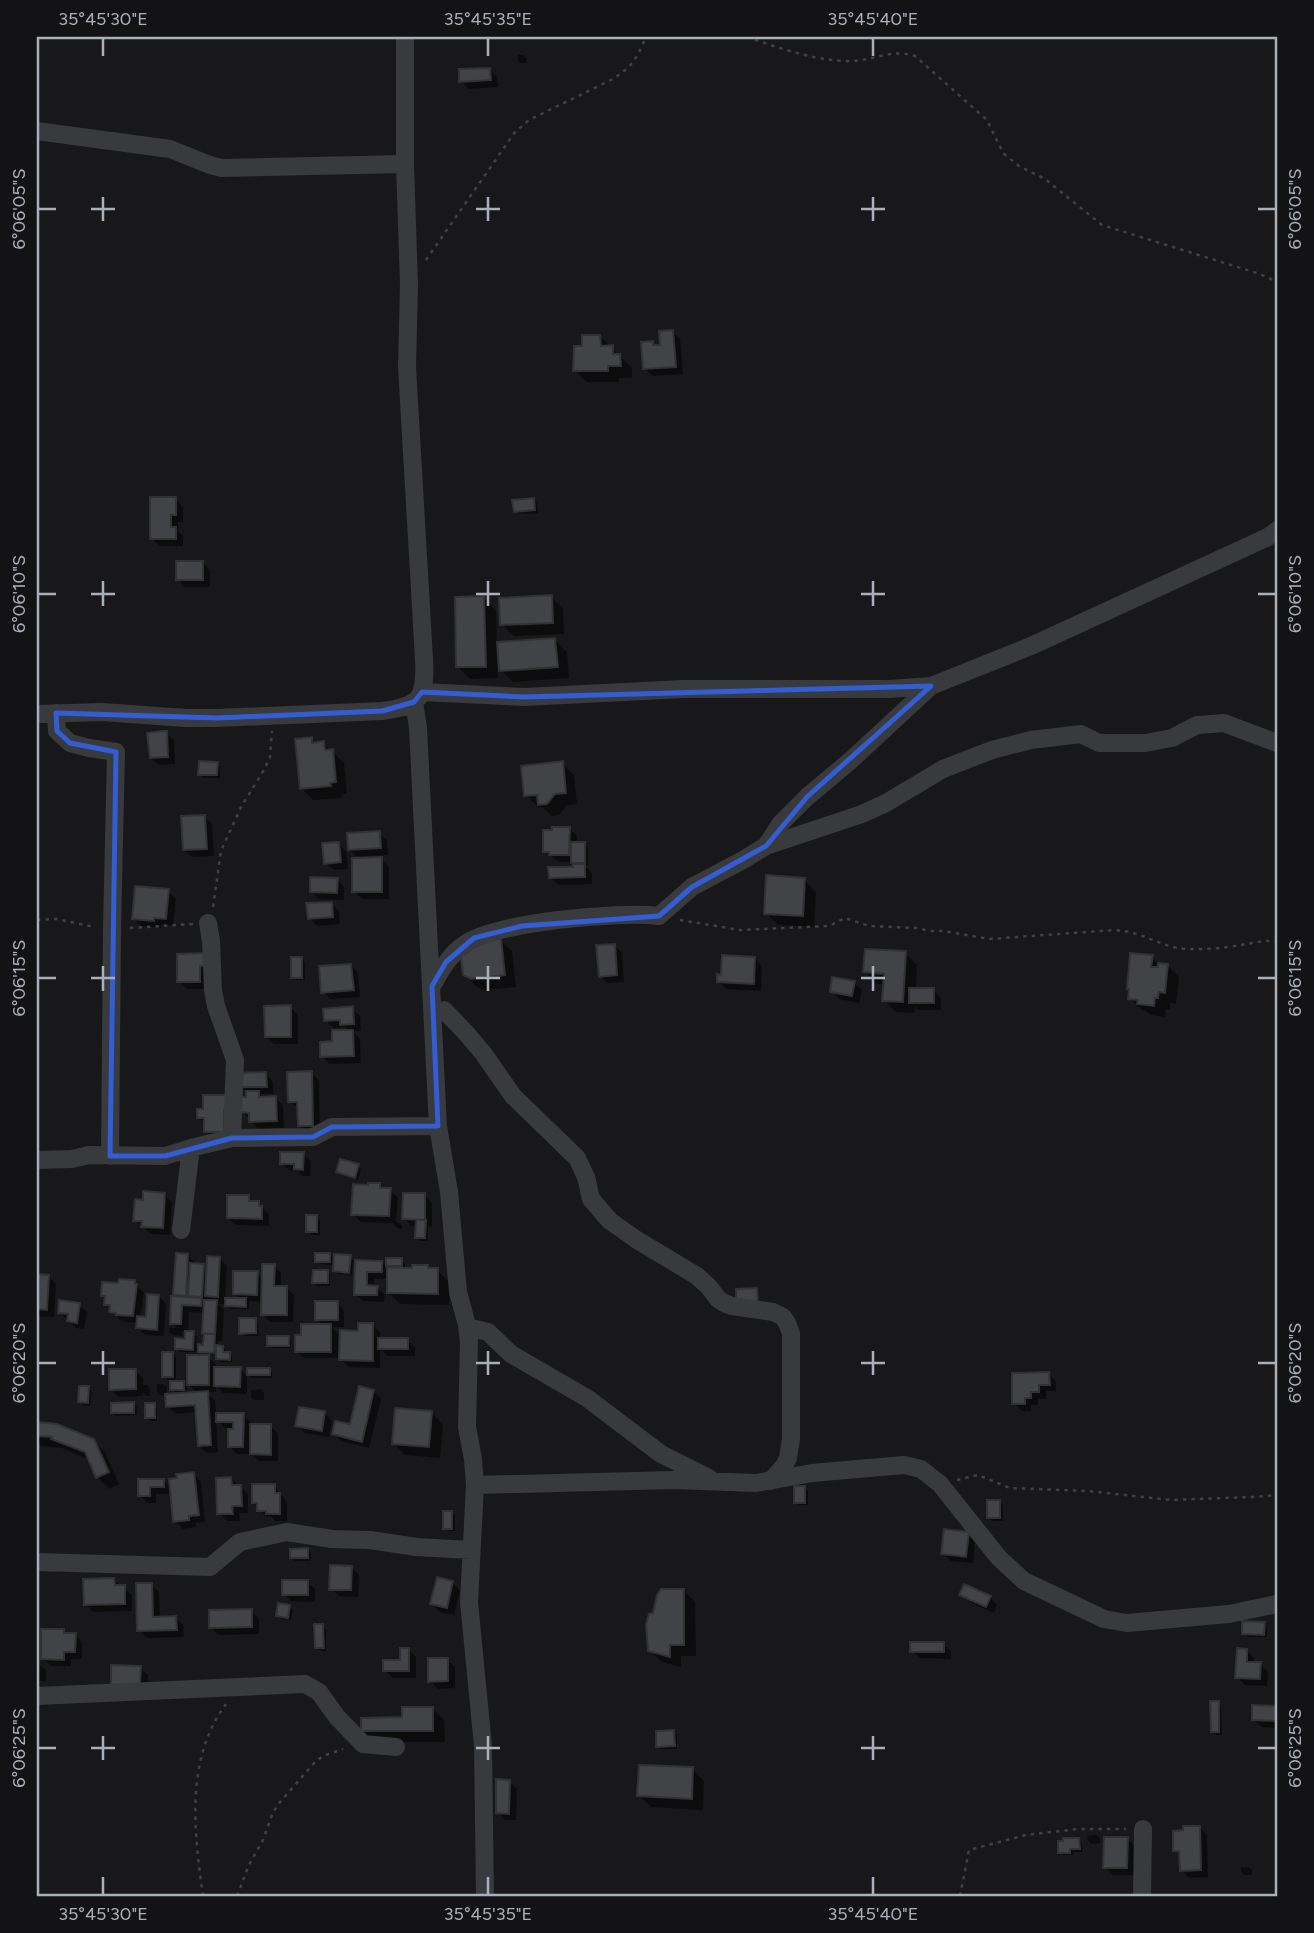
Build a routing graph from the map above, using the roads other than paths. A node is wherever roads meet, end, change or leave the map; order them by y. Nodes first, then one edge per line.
1 (405, 37) edge
2 (37, 131) edge
3 (405, 164) junction
4 (1277, 530) edge
5 (931, 686) junction
6 (418, 697) junction
7 (56, 713) junction
8 (37, 714) edge
9 (1277, 743) edge
10 (766, 846) junction
11 (208, 923) road end
12 (432, 986) junction
13 (444, 1010) dead end
14 (438, 1126) junction
15 (232, 1138) junction
16 (191, 1148) junction
17 (110, 1156) junction
18 (37, 1160) edge
19 (181, 1230) dead end
20 (467, 1328) junction
21 (771, 1481) junction
22 (715, 1482) junction
23 (474, 1485) junction
24 (470, 1550) junction
25 (37, 1562) edge
26 (1277, 1604) edge
27 (37, 1696) edge
28 (396, 1747) dead end
29 (1143, 1829) road end
30 (485, 1896) edge
31 (1142, 1896) edge

1 - 3 street
2 - 3 street
3 - 6 street
4 - 5 street
5 - 6 street
5 - 10 street
6 - 7 street
6 - 12 street
7 - 8 street
7 - 17 street
9 - 10 street
10 - 12 street
11 - 15 street
12 - 14 street
13 - 21 street
14 - 15 street
14 - 20 street
15 - 16 street
16 - 17 street
16 - 19 street
17 - 18 street
20 - 22 street
20 - 23 street
21 - 22 street
21 - 26 street
22 - 23 street
23 - 24 street
24 - 25 street
24 - 30 street
27 - 28 street
29 - 31 street

